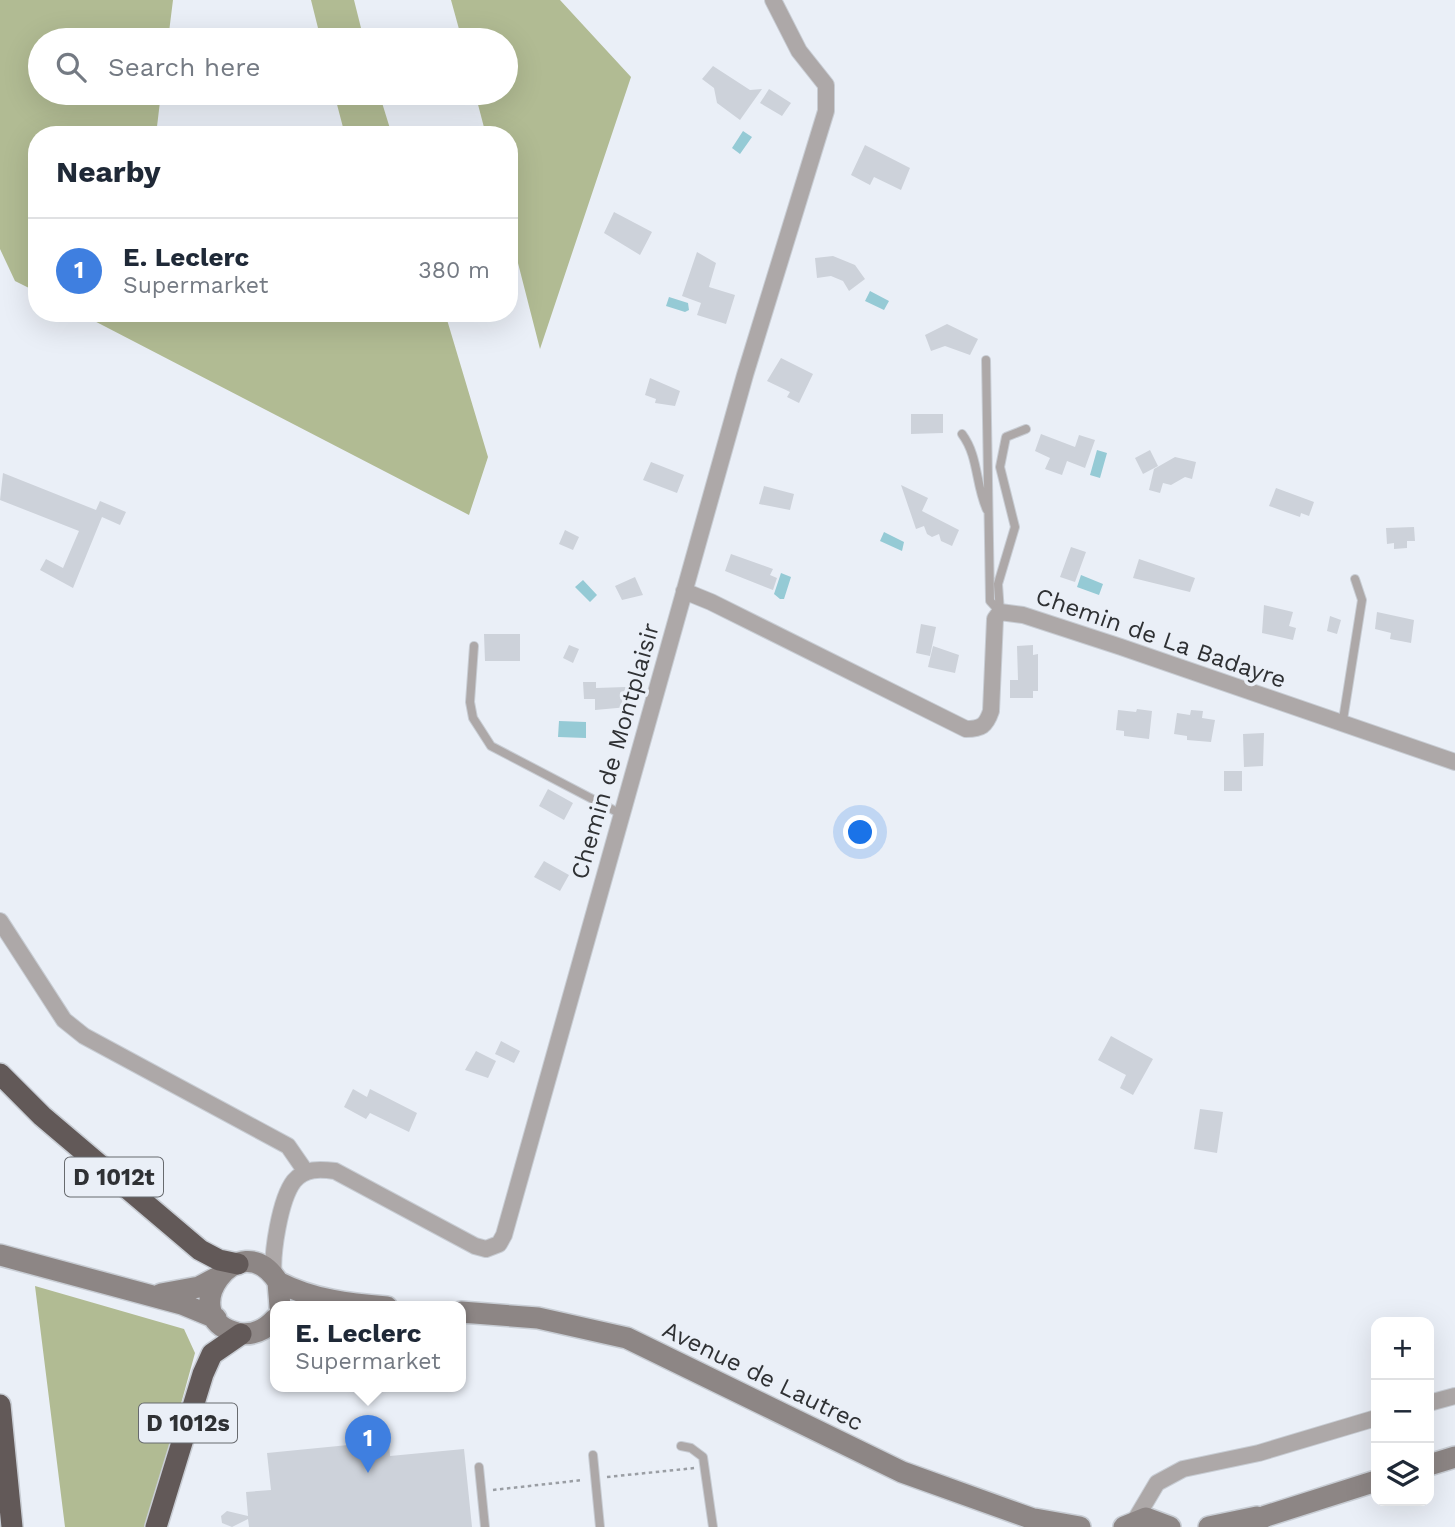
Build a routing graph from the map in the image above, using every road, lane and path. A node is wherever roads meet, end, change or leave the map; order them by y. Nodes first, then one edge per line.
1 (773, 0) edge
2 (986, 360) dead end
3 (1026, 429) dead end
4 (962, 433) dead end
5 (989, 513) junction
6 (1355, 579) dead end
7 (684, 591) junction
8 (1000, 612) junction
9 (474, 646) dead end
10 (1342, 726) junction
11 (1455, 762) edge
12 (621, 814) junction
13 (0, 921) edge
14 (0, 1074) edge
15 (306, 1172) junction
16 (275, 1244) junction
17 (10, 1258) edge
18 (244, 1263) junction
19 (216, 1278) junction
20 (276, 1280) junction
21 (141, 1294) junction
22 (279, 1301) edge
23 (333, 1301) edge
24 (466, 1312) edge
25 (216, 1318) junction
26 (270, 1323) edge
27 (242, 1334) junction
28 (1455, 1396) edge
29 (1434, 1402) edge
30 (0, 1405) edge
31 (1371, 1419) edge
32 (681, 1447) dead end
33 (593, 1455) dead end
34 (1455, 1457) edge
35 (1434, 1463) edge
36 (479, 1467) dead end
37 (1371, 1483) edge
38 (1154, 1490) junction
39 (1266, 1516) junction
40 (1041, 1523) edge
41 (1164, 1523) edge
42 (1130, 1524) edge
43 (12, 1527) edge
44 (156, 1527) edge
45 (485, 1527) edge
46 (600, 1527) edge
47 (713, 1527) edge
48 (1080, 1527) edge
49 (1209, 1527) edge
50 (1244, 1527) edge

1 - 7 street, Chemin de Montplaisir
2 - 5 lane
3 - 8 lane
4 - 5 lane
5 - 8 lane
6 - 10 lane
7 - 8 street, Chemin de La Badayre
7 - 12 street, Chemin de Montplaisir
8 - 10 street, Chemin de La Badayre
9 - 12 lane
10 - 11 street, Chemin de La Badayre
12 - 15 street, Chemin de Montplaisir
13 - 15 street
14 - 18 highway, D 1012t
15 - 16 street
16 - 18 street
16 - 20 street
17 - 21 main road
18 - 19 main road
18 - 20 main road
19 - 21 main road
19 - 25 main road
20 - 22 main road
20 - 23 main road
21 - 25 main road
24 - 40 main road, Avenue de Lautrec
25 - 27 main road
26 - 27 main road
27 - 44 highway, D 1012s
28 - 29 street
30 - 43 highway
31 - 38 street
32 - 47 lane
33 - 46 lane
34 - 35 main road
36 - 45 lane
37 - 39 main road
38 - 41 street
38 - 42 street
39 - 49 main road
39 - 50 main road
40 - 48 main road, Avenue de Lautrec
41 - 42 main road

